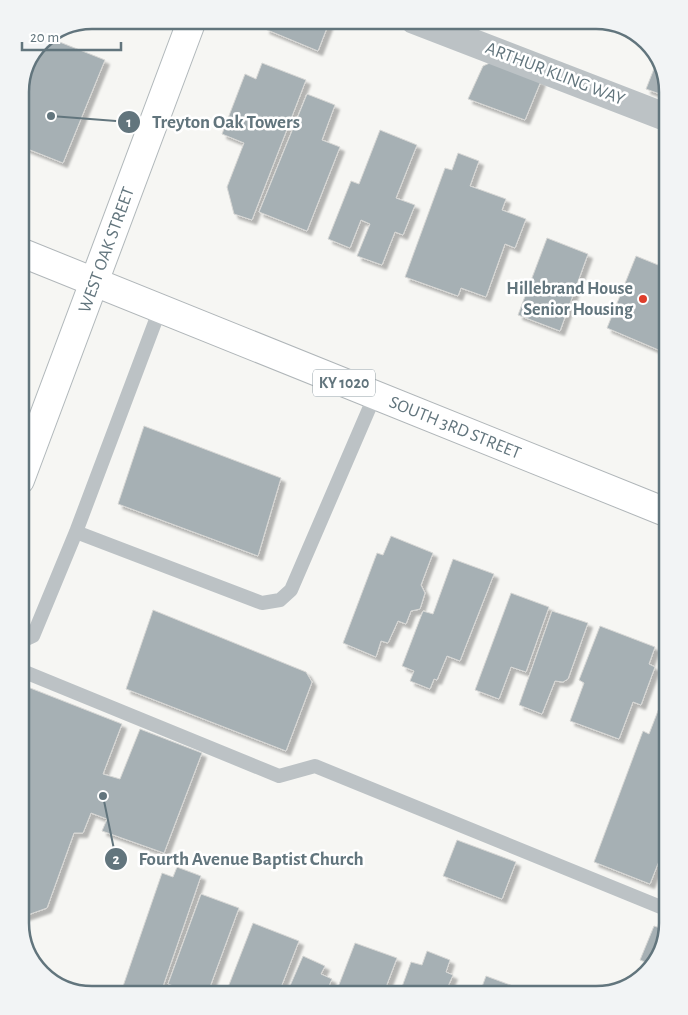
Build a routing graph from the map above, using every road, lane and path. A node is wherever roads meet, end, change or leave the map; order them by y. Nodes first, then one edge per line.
1 (189, 29) edge
2 (437, 29) edge
3 (659, 115) edge
4 (29, 256) edge
5 (95, 283) junction
6 (160, 309) junction
7 (375, 395) junction
8 (29, 456) edge
9 (659, 509) edge
10 (76, 532) junction
11 (29, 638) edge
12 (29, 674) edge
13 (659, 906) edge

1 - 5 main road, WEST OAK STREET
2 - 3 street, ARTHUR KLING WAY
4 - 5 main road, SOUTH 3RD STREET / KY 1020
5 - 6 main road, SOUTH 3RD STREET / KY 1020
5 - 8 main road, WEST OAK STREET
6 - 7 main road, SOUTH 3RD STREET / KY 1020
6 - 10 lane
7 - 9 main road, SOUTH 3RD STREET / KY 1020
7 - 10 lane
10 - 11 lane
12 - 13 lane

